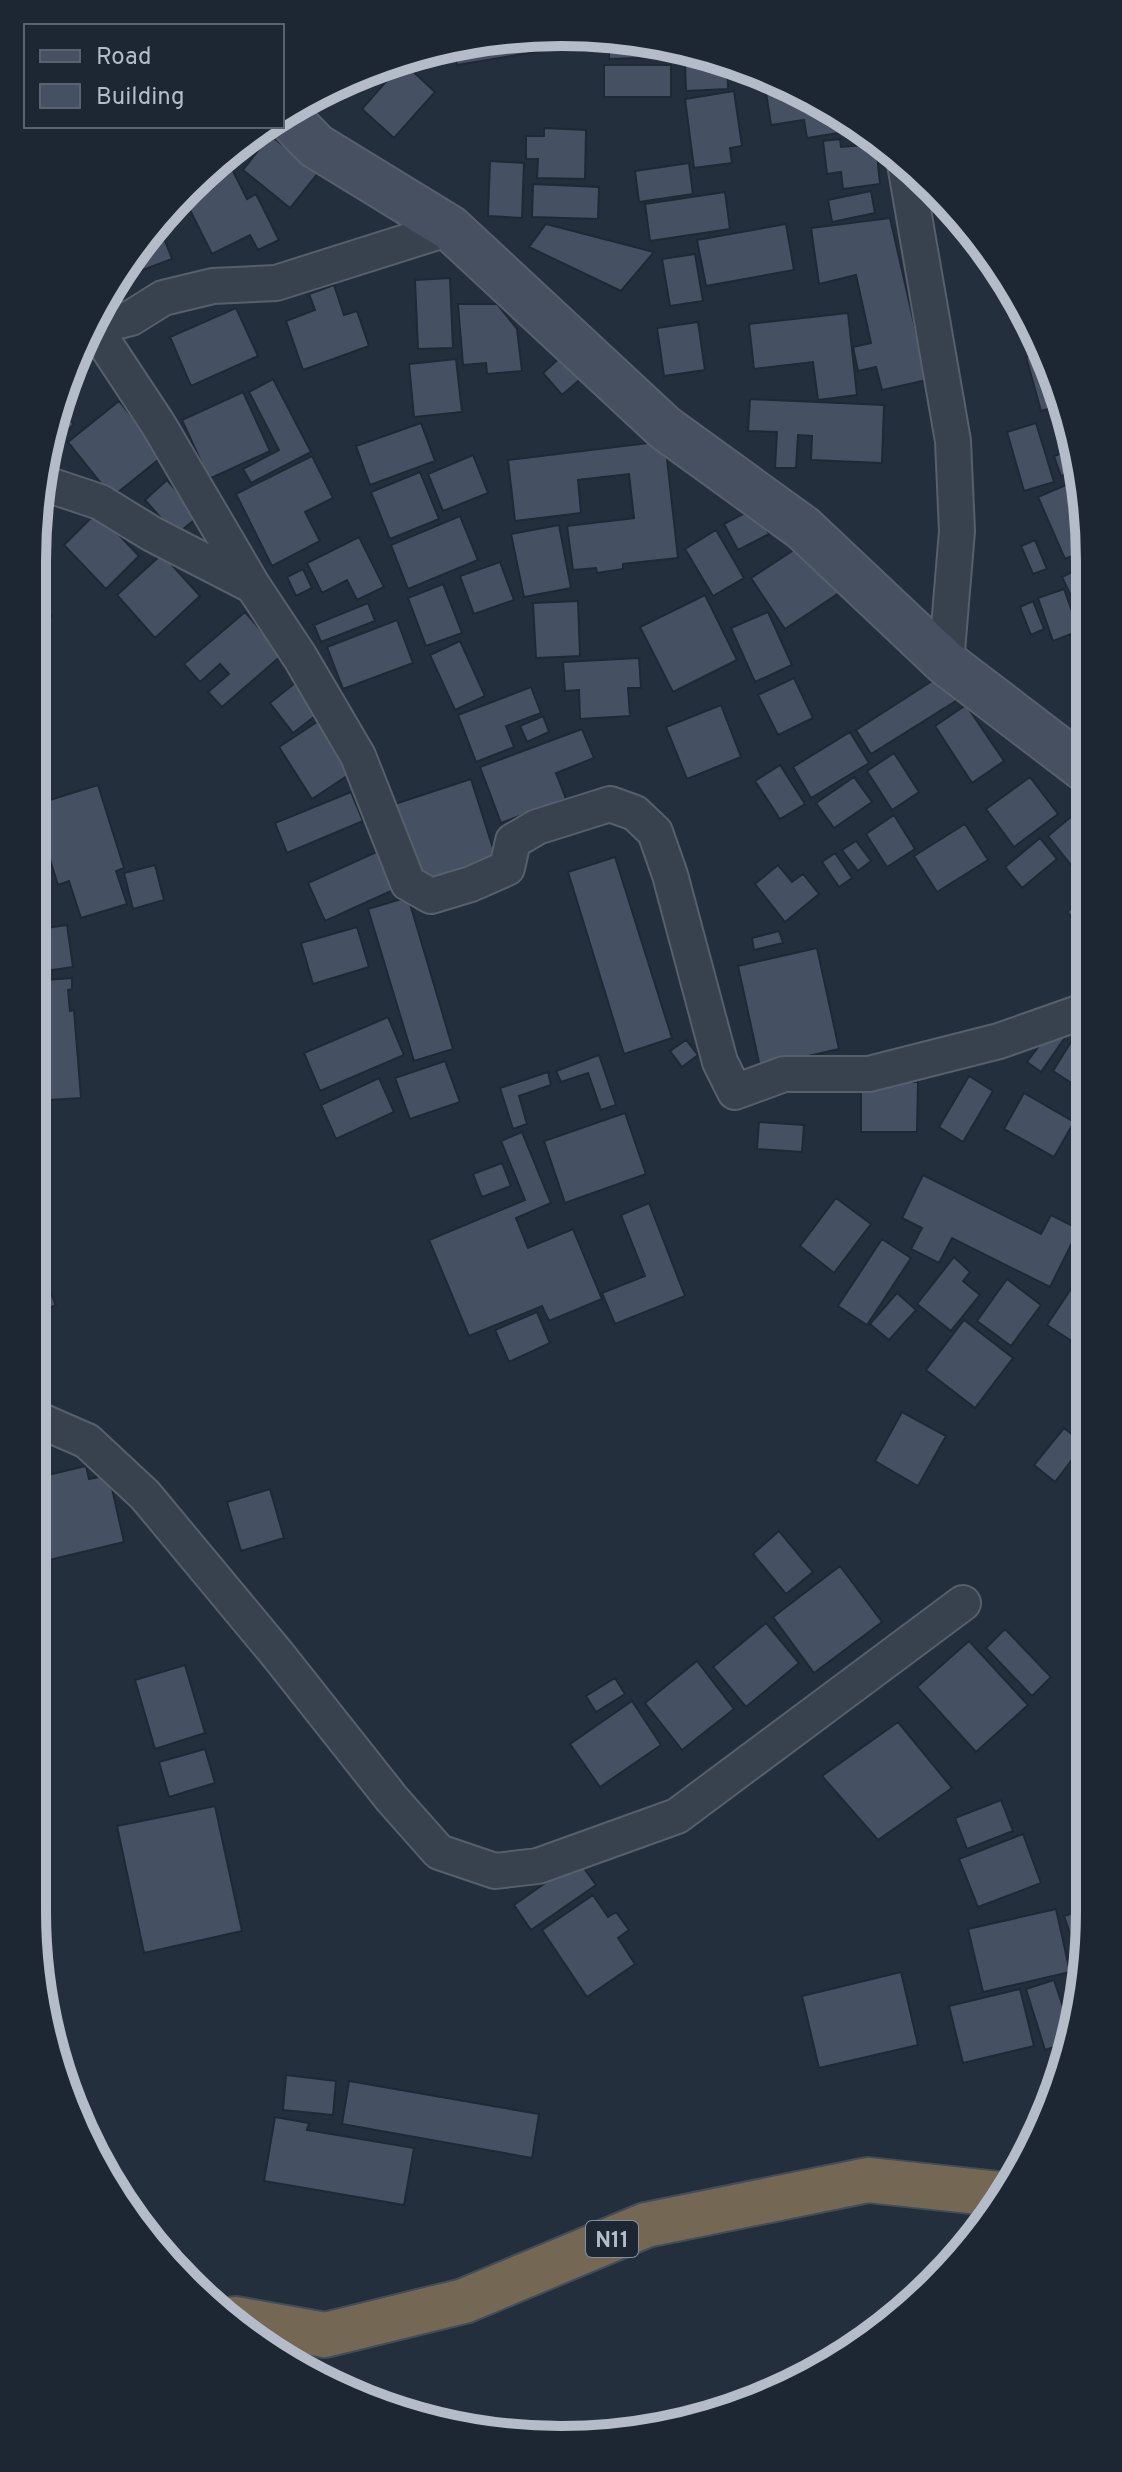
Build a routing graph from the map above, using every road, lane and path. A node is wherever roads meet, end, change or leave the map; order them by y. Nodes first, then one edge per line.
1 (293, 122) edge
2 (908, 181) edge
3 (450, 228) junction
4 (102, 327) edge
5 (96, 340) edge
6 (51, 486) edge
7 (253, 586) junction
8 (946, 663) junction
9 (1076, 762) edge
10 (1076, 1014) edge
11 (46, 1423) edge
12 (963, 1603) dead end
13 (991, 2193) edge
14 (249, 2322) edge

1 - 3 street
2 - 8 street
3 - 4 street
3 - 8 street
5 - 7 street
6 - 7 street
7 - 10 street
8 - 9 street
11 - 12 street
13 - 14 highway, N11

